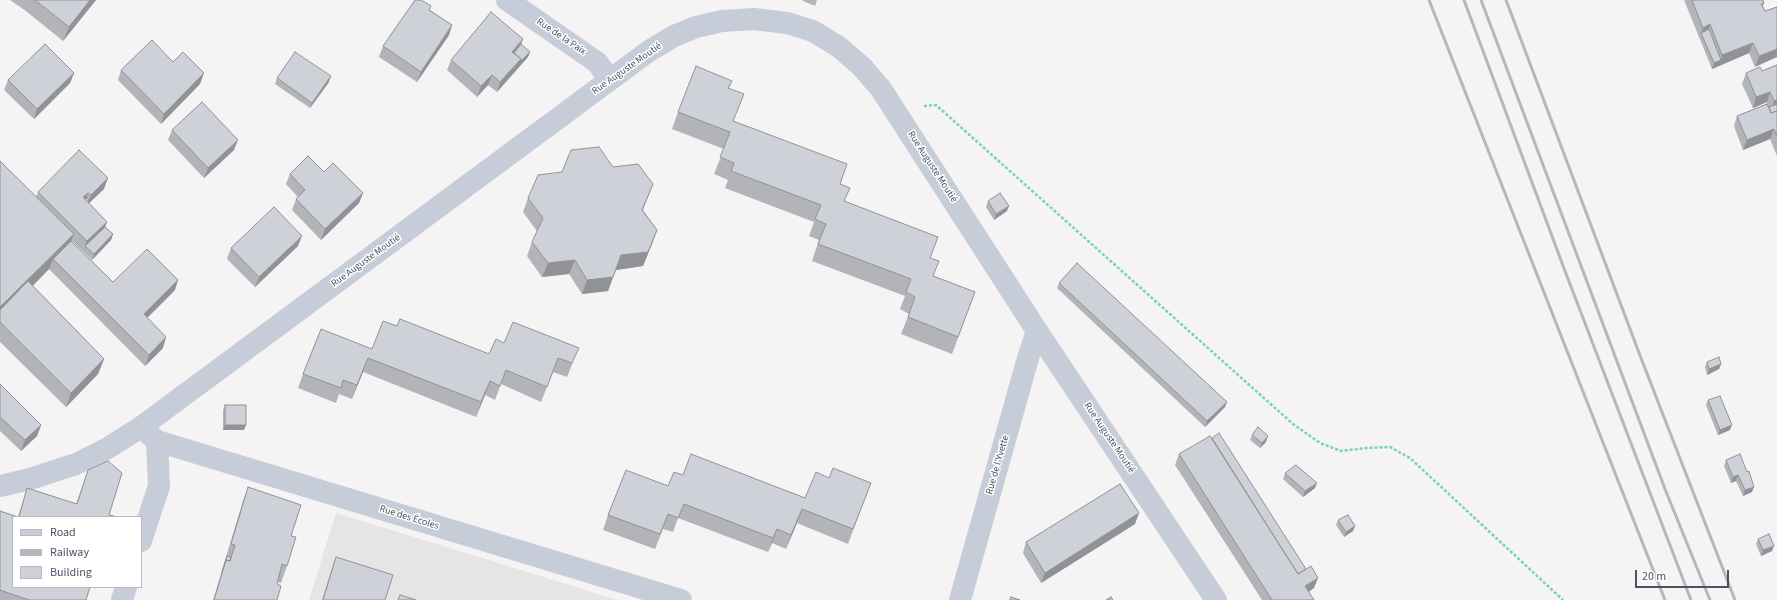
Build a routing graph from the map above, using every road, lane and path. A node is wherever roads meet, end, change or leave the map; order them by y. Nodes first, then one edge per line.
1 (507, 0) edge
2 (609, 80) junction
3 (894, 110) junction
4 (1037, 331) junction
5 (141, 427) junction
6 (157, 441) junction
7 (0, 486) edge
8 (142, 539) edge
9 (126, 588) edge
10 (122, 600) edge
11 (681, 600) edge
12 (960, 600) edge
13 (1216, 600) edge
14 (1563, 600) edge

1 - 2 street, Rue de la Paix
2 - 3 street, Rue Auguste Moutié
2 - 5 street, Rue Auguste Moutié
3 - 4 street, Rue Auguste Moutié
3 - 14 path
4 - 12 street, Rue de l'Yvette
4 - 13 street, Rue Auguste Moutié
5 - 6 street, Rue des Écoles
5 - 7 street, Rue Auguste Moutié
6 - 8 street
6 - 11 street, Rue des Écoles
9 - 10 street

